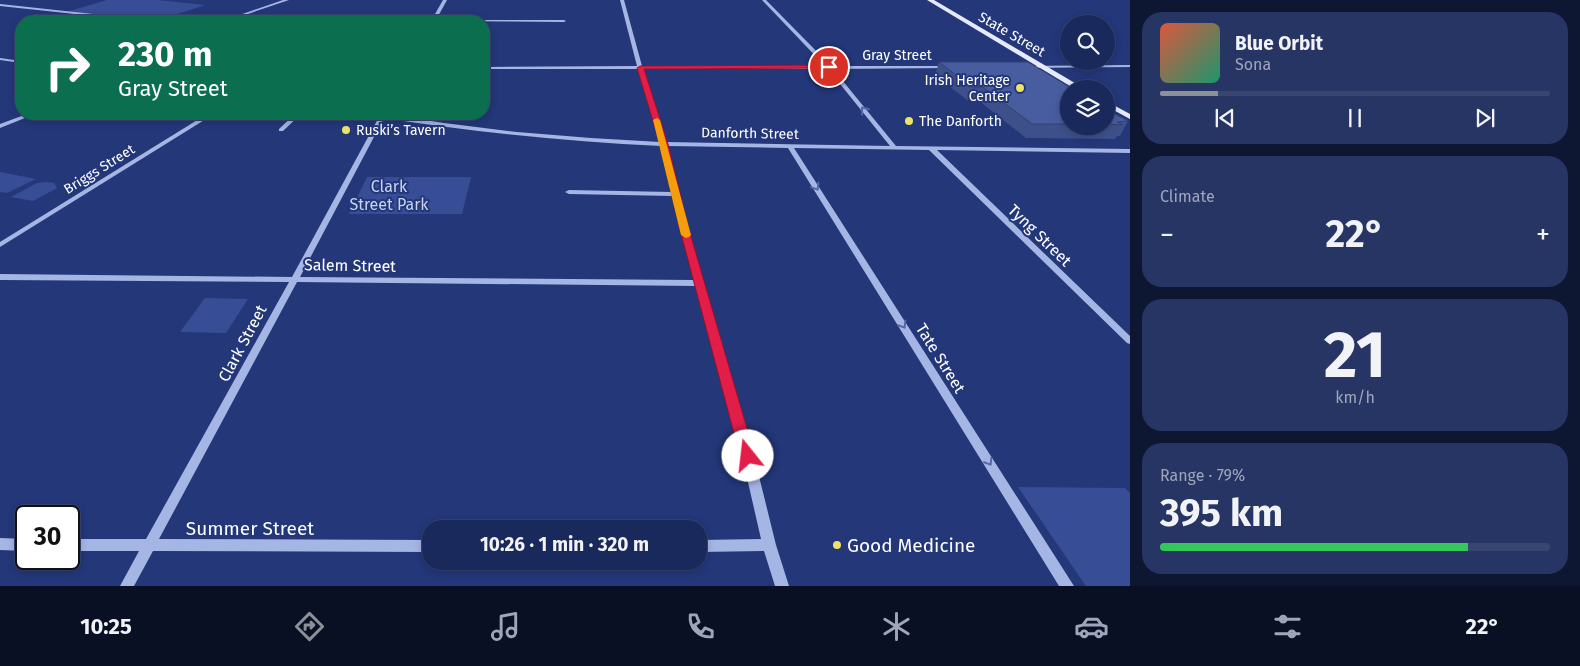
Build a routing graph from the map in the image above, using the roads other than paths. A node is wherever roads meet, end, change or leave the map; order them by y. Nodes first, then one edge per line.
1 (287, 0) edge
2 (445, 0) edge
3 (622, 0) edge
4 (764, 0) edge
5 (930, 0) edge
6 (0, 5) edge
7 (93, 15) edge
8 (242, 15) edge
9 (436, 15) edge
10 (490, 21) edge
11 (564, 21) dead end
12 (1, 59) edge
13 (15, 61) edge
14 (1043, 66) junction
15 (1130, 66) edge
16 (829, 67) junction
17 (953, 67) edge
18 (1016, 67) edge
19 (490, 68) edge
20 (640, 68) junction
21 (1066, 80) edge
22 (1115, 109) edge
23 (1130, 118) edge
24 (16, 120) edge
25 (201, 120) edge
26 (292, 120) edge
27 (380, 120) edge
28 (421, 120) edge
29 (0, 126) edge
30 (281, 130) dead end
31 (664, 144) junction
32 (790, 146) junction
33 (895, 148) junction
34 (932, 149) junction
35 (1130, 151) edge
36 (569, 192) dead end
37 (676, 194) junction
38 (0, 245) edge
39 (0, 277) edge
40 (294, 279) junction
41 (699, 283) junction
42 (1130, 341) edge
43 (0, 544) edge
44 (15, 545) edge
45 (80, 545) edge
46 (422, 546) edge
47 (707, 546) edge
48 (769, 546) junction
49 (149, 547) junction
50 (127, 586) edge
51 (782, 586) edge
52 (1066, 586) edge

1 - 8 street
2 - 9 street
3 - 20 street
4 - 16 street
5 - 14 main road, State Street
6 - 7 street
10 - 11 street
12 - 13 street
14 - 15 street
14 - 18 street
14 - 21 main road, State Street
16 - 17 street, Gray Street
16 - 20 street, Gray Street
33 -> 16 street
19 - 20 street, Gray Street
20 - 31 street
22 - 23 main road
24 - 29 street
25 - 38 street, Briggs Street
26 - 30 street
27 - 40 street, Clark Street
28 - 31 street, Danforth Street
31 - 32 street, Danforth Street
31 - 37 street
32 - 33 street, Danforth Street
32 -> 52 street, Tate Street
33 - 34 street, Danforth Street
34 - 35 street, Danforth Street
34 - 42 street, Tyng Street
36 - 37 street
37 - 41 street
39 - 40 street, Salem Street
40 - 41 street, Salem Street
40 - 49 street, Clark Street
41 - 48 street
43 - 44 street
45 - 49 street, Summer Street
46 - 49 street, Summer Street
47 - 48 street
48 - 51 street
49 - 50 street, Clark Street

